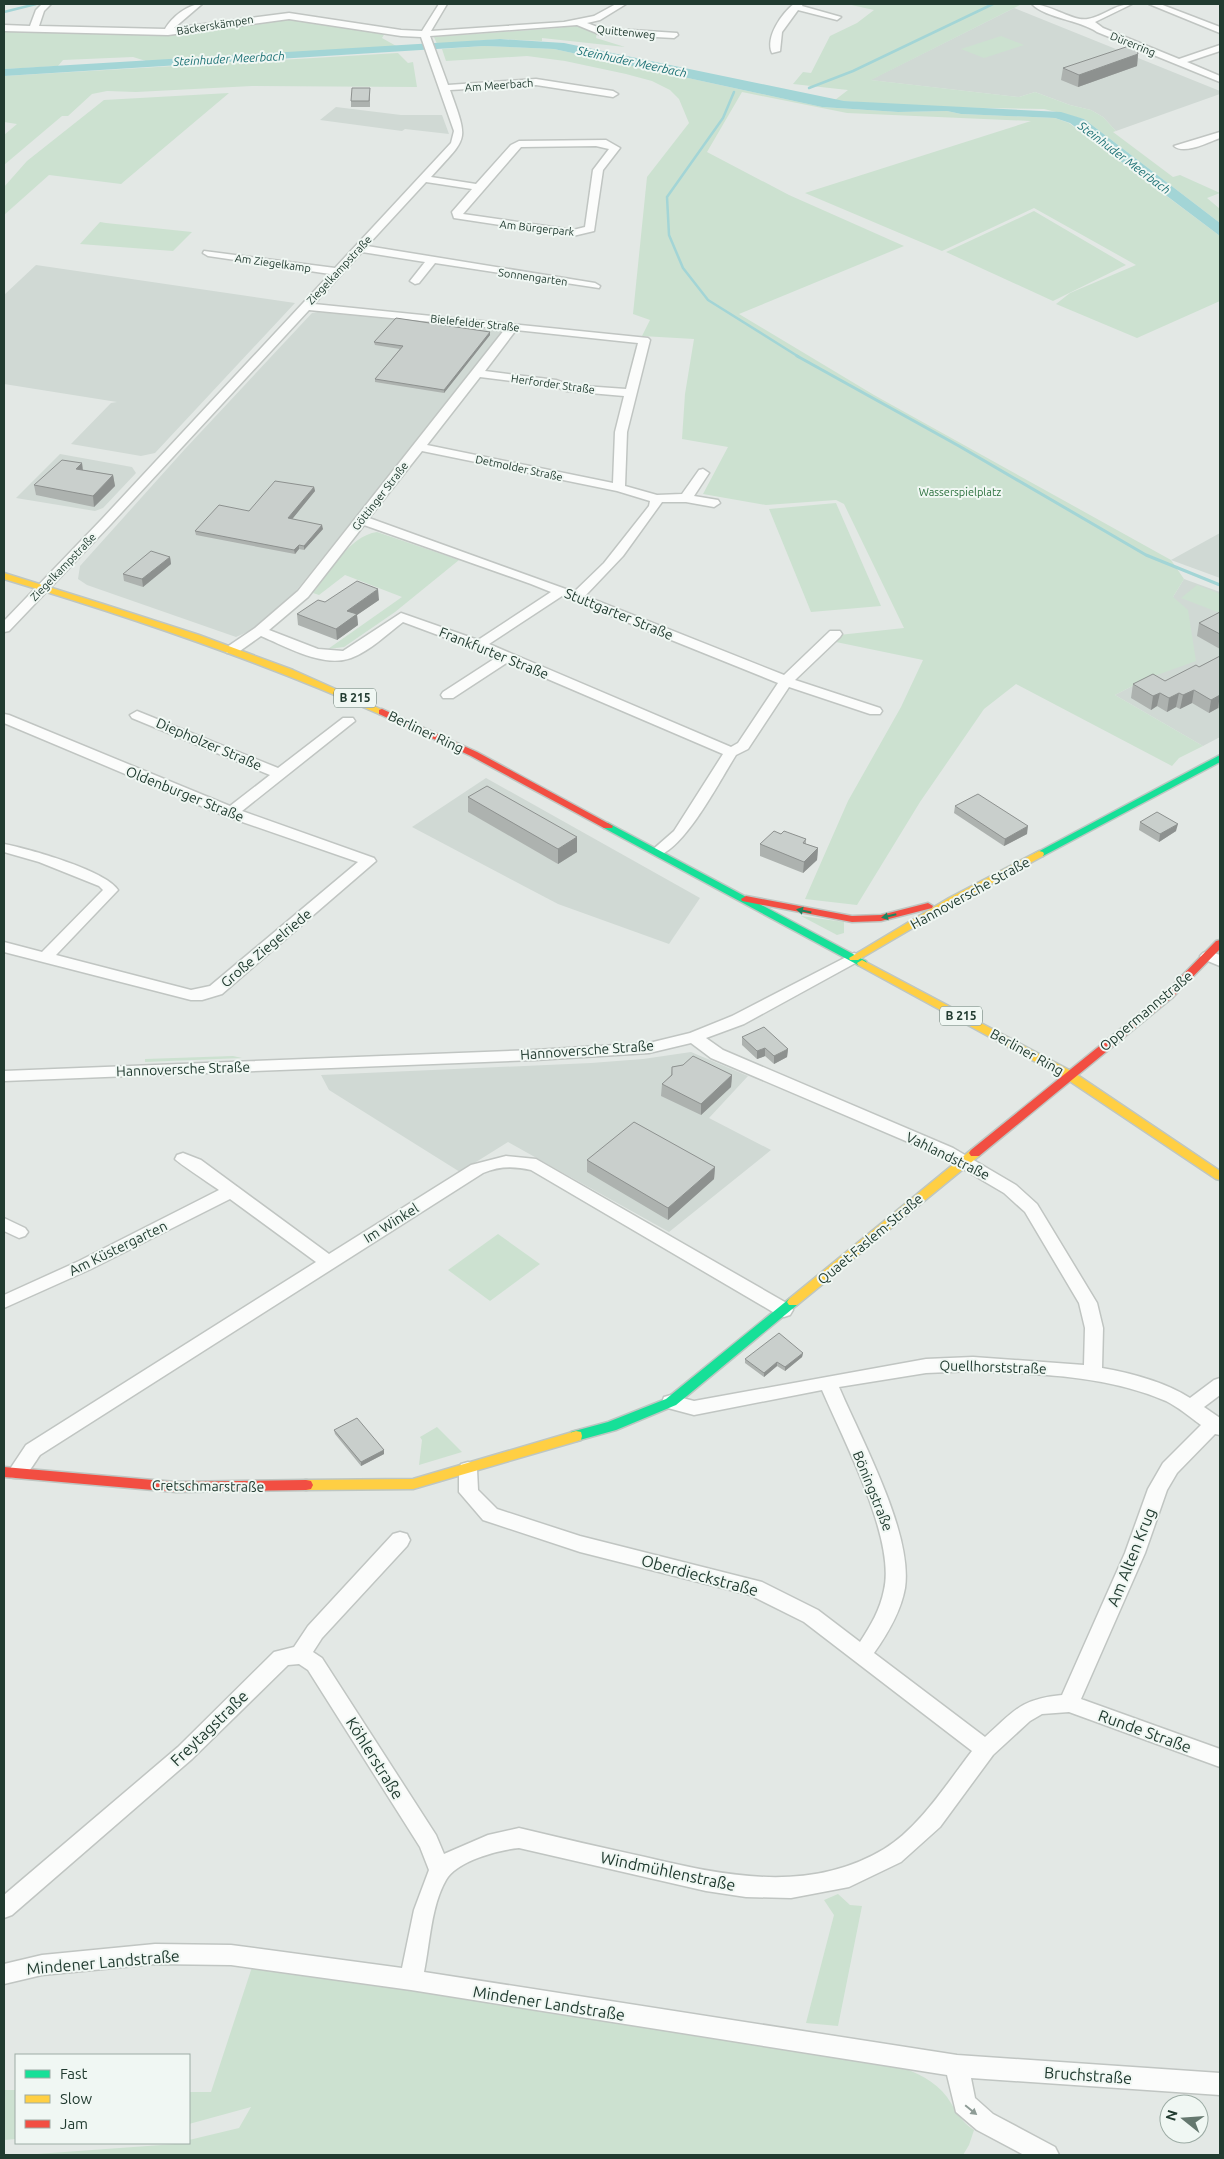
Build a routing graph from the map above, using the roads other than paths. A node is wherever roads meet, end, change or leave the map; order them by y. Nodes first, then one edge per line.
1 (47, 4) edge
2 (198, 4) edge
3 (443, 4) edge
4 (622, 4) edge
5 (1036, 4) edge
6 (1128, 4) edge
7 (1153, 4) edge
8 (797, 5) edge
9 (837, 16) dead end
10 (1090, 22) junction
11 (580, 23) junction
12 (4, 28) edge
13 (33, 30) junction
14 (1220, 30) edge
15 (168, 32) junction
16 (674, 35) dead end
17 (426, 38) junction
18 (1220, 48) edge
19 (774, 51) dead end
20 (1178, 62) junction
21 (1220, 80) edge
22 (444, 88) junction
23 (613, 94) dead end
24 (1220, 135) edge
25 (1179, 146) dead end
26 (423, 180) junction
27 (479, 187) junction
28 (359, 248) junction
29 (208, 253) dead end
30 (433, 259) junction
31 (471, 266) junction
32 (338, 272) junction
33 (462, 277) dead end
34 (415, 281) dead end
35 (595, 286) dead end
36 (306, 306) junction
37 (513, 327) junction
38 (476, 373) junction
39 (630, 393) junction
40 (420, 447) junction
41 (703, 473) dead end
42 (619, 488) junction
43 (686, 498) junction
44 (656, 499) junction
45 (714, 503) dead end
46 (362, 520) junction
47 (4, 576) edge
48 (44, 587) junction
49 (560, 591) junction
50 (576, 597) junction
51 (4, 628) edge
52 (260, 631) junction
53 (835, 634) dead end
54 (479, 646) junction
55 (232, 650) junction
56 (506, 657) junction
57 (786, 681) junction
58 (448, 695) dead end
59 (875, 711) dead end
60 (137, 715) dead end
61 (4, 718) edge
62 (348, 721) dead end
63 (731, 752) junction
64 (1220, 758) edge
65 (280, 774) junction
66 (230, 813) junction
67 (4, 848) edge
68 (657, 852) junction
69 (369, 861) joint
70 (746, 899) junction
71 (953, 900) junction
72 (1220, 943) edge
73 (4, 947) edge
74 (854, 958) junction
75 (1214, 958) edge
76 (44, 959) junction
77 (694, 1037) junction
78 (1069, 1075) junction
79 (4, 1076) edge
80 (183, 1159) dead end
81 (963, 1161) junction
82 (1220, 1176) edge
83 (231, 1191) junction
84 (328, 1262) junction
85 (4, 1302) edge
86 (784, 1310) junction
87 (1092, 1373) junction
88 (828, 1382) junction
89 (1220, 1385) edge
90 (672, 1402) junction
91 (1191, 1407) junction
92 (1217, 1425) edge
93 (468, 1469) junction
94 (11, 1472) edge
95 (400, 1540) dead end
96 (300, 1655) junction
97 (861, 1656) junction
98 (1069, 1704) junction
99 (986, 1749) junction
100 (1220, 1758) edge
101 (440, 1870) junction
102 (4, 1908) edge
103 (4, 1974) edge
104 (411, 1980) junction
105 (957, 2066) junction
106 (1220, 2084) edge
107 (1047, 2155) edge

1 - 13 street
2 - 15 street
3 - 17 street
4 - 11 street
5 - 10 street, Dürerring
6 - 10 street, Dürerring
7 - 14 street
8 - 9 street
8 - 19 street
10 - 20 street, Dürerring
11 - 16 street, Quittenweg
11 - 17 street
12 - 13 street, Bäckerskämpen
13 - 15 street, Bäckerskämpen
15 - 17 street, Bäckerskämpen
17 - 22 street, Ziegelkampstraße
18 - 20 street
20 - 21 street, Dürerring
22 - 23 street, Am Meerbach
22 - 26 street, Ziegelkampstraße
24 - 25 street
26 - 27 street
26 - 28 street, Ziegelkampstraße
27 - 27 street, Am Bürgerpark
28 - 30 street, Sonnengarten
28 - 32 street, Ziegelkampstraße
29 - 32 street, Am Ziegelkamp
30 - 31 street, Sonnengarten
30 - 34 street
31 - 33 street
31 - 35 street, Sonnengarten
32 - 36 street, Ziegelkampstraße
36 - 37 street, Bielefelder Straße
36 - 48 street, Ziegelkampstraße
37 - 38 street, Göttinger Straße
37 - 39 street, Bielefelder Straße
38 - 39 street, Herforder Straße
38 - 40 street, Göttinger Straße
39 - 42 street
40 - 42 street, Detmolder Straße
40 - 46 street, Göttinger Straße
41 - 43 street
42 - 44 street, Detmolder Straße
43 - 44 street, Detmolder Straße
43 - 45 street, Detmolder Straße
44 - 50 street
46 - 49 street, Stuttgarter Straße
46 - 52 street, Göttinger Straße
47 - 48 street, Berliner Ring / B 215
48 - 51 street, Ziegelkampstraße
48 - 55 street, Berliner Ring / B 215
49 - 50 street, Stuttgarter Straße
49 - 54 street
50 - 57 street, Stuttgarter Straße
52 - 54 street, Frankfurter Straße
52 - 55 street, Göttinger Straße
53 - 57 street
54 - 56 street, Frankfurter Straße
55 - 68 street, Berliner Ring / B 215
56 - 58 street
56 - 63 street, Frankfurter Straße
57 - 59 street, Stuttgarter Straße
57 - 63 street
60 - 65 street, Diepholzer Straße
61 - 66 street, Oldenburger Straße
62 - 65 street
63 - 68 street
64 - 71 street, Hannoversche Straße
65 - 66 street
66 - 69 street, Oldenburger Straße
67 - 76 street
68 - 70 street, Berliner Ring / B 215
69 - 76 street, Große Ziegelriede
71 -> 70 street, Berliner Ring
70 - 74 street, Berliner Ring / B 215
71 - 74 street, Hannoversche Straße
72 - 75 street, Oppermannstraße
73 - 76 street, Große Ziegelriede
74 - 77 street, Hannoversche Straße
74 - 78 street, Berliner Ring / B 215
75 - 78 street, Oppermannstraße
77 - 79 street, Hannoversche Straße
77 - 81 street, Vahlandstraße
78 - 81 street, Quaet-Faslem-Straße
78 - 82 street, Berliner Ring / B 215
80 - 83 street
81 - 86 street, Quaet-Faslem-Straße
81 - 87 street, Vahlandstraße
83 - 84 street
83 - 85 street, Am Küstergarten
84 - 86 street, Im Winkel
84 - 94 street, Im Winkel
86 - 90 street, Quaet-Faslem-Straße
87 - 88 street, Quellhorststraße
87 - 91 street, Quellhorststraße
88 - 90 street, Quellhorststraße
88 - 97 street, Böningstraße
89 - 91 street
90 - 93 street, Quaet-Faslem-Straße
91 - 92 street, Quellhorststraße
92 - 98 street, Am Alten Krug
93 - 94 street, Cretschmarstraße
93 - 97 street, Oberdieckstraße
95 - 96 street
96 - 101 street, Köhlerstraße
96 - 102 street, Freytagstraße
97 - 99 street, Oberdieckstraße
98 - 99 street, Windmühlenstraße
98 - 100 street, Runde Straße
99 - 101 street, Windmühlenstraße
101 - 104 street
103 - 104 street, Mindener Landstraße
104 - 105 street, Mindener Landstraße
105 - 106 street, Bruchstraße
105 -> 107 street

